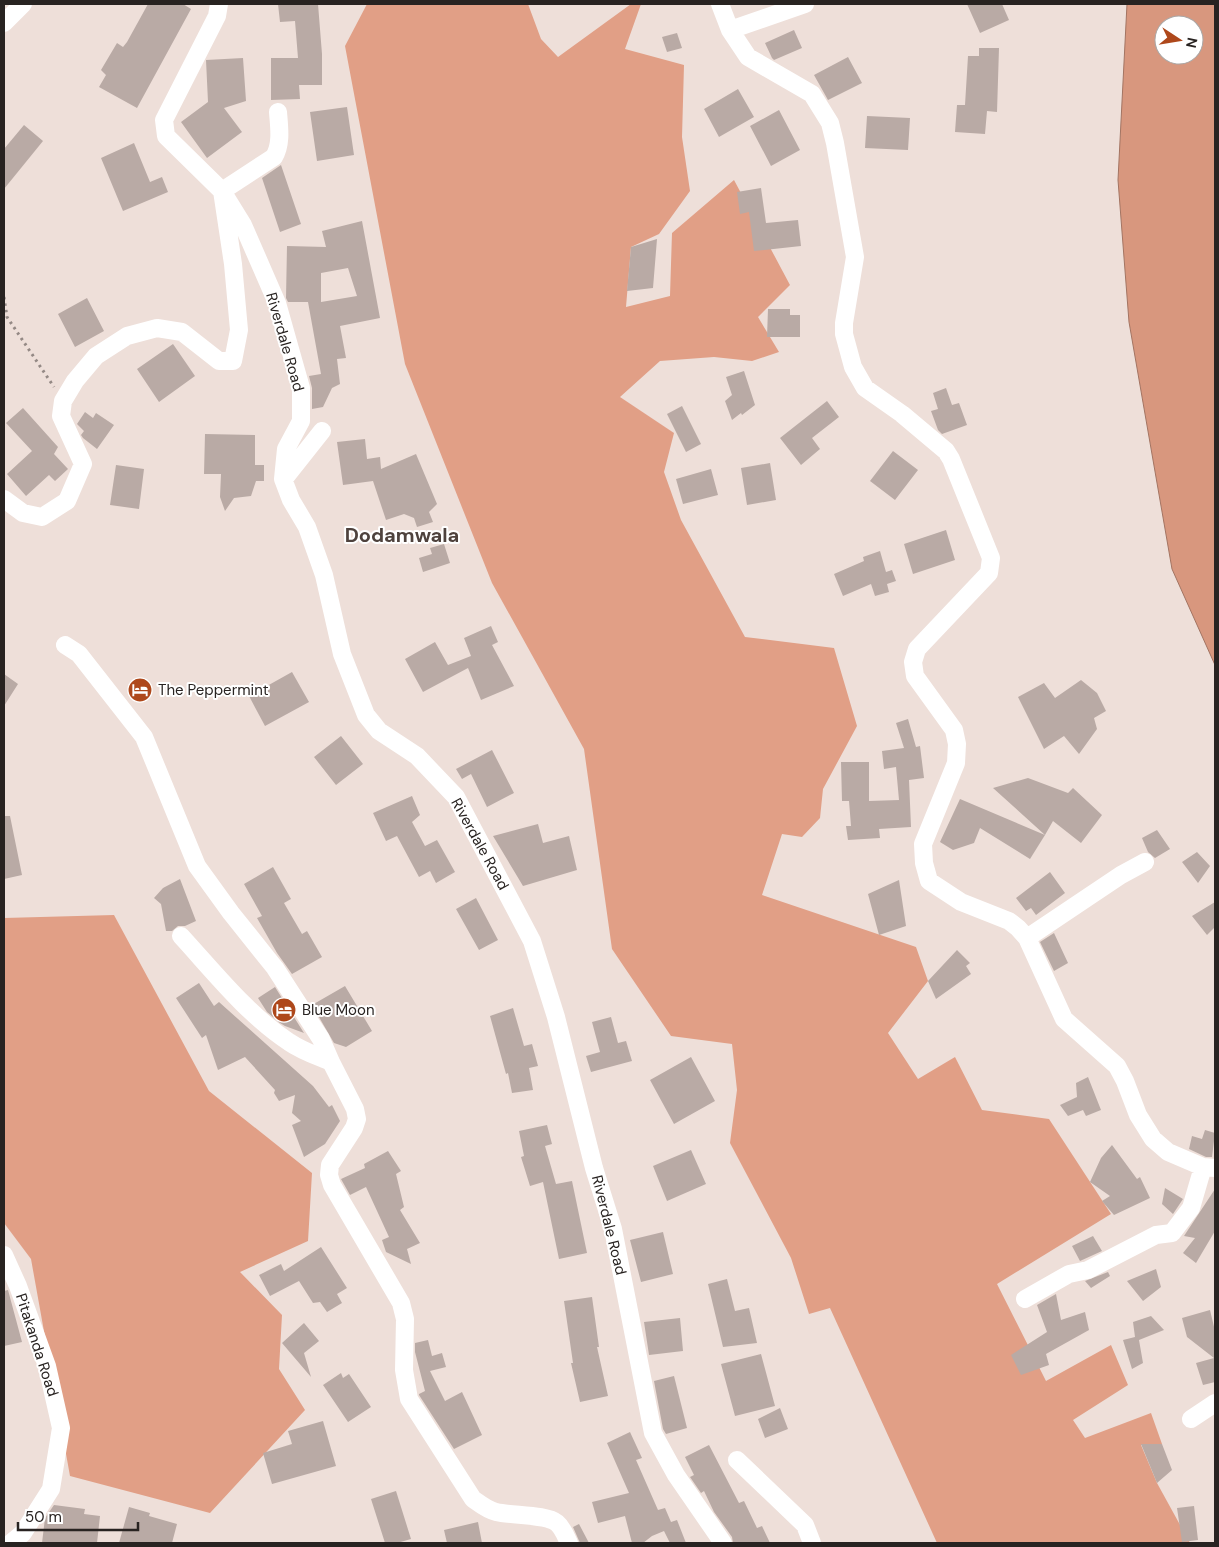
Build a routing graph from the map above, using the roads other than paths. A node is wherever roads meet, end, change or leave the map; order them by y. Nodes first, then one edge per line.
1 (23, 4) edge
2 (219, 4) edge
3 (720, 4) edge
4 (805, 4) edge
5 (4, 23) edge
6 (730, 30) junction
7 (278, 112) dead end
8 (222, 191) junction
9 (322, 431) dead end
10 (283, 479) junction
11 (4, 499) edge
12 (64, 645) dead end
13 (1145, 862) dead end
14 (181, 936) dead end
15 (1027, 938) junction
16 (331, 1062) junction
17 (1209, 1167) edge
18 (4, 1255) edge
19 (1025, 1299) dead end
20 (1215, 1403) edge
21 (1190, 1420) dead end
22 (737, 1460) dead end
23 (11, 1543) edge
24 (568, 1543) edge
25 (723, 1543) edge
26 (812, 1543) edge

1 - 5 street
2 - 8 street, Riverdale Road
3 - 6 street
4 - 6 street
6 - 15 street
7 - 8 street
8 - 10 street, Riverdale Road
8 - 11 street
9 - 10 street
10 - 25 street, Riverdale Road
12 - 16 street
13 - 15 street
14 - 16 street
15 - 17 street
16 - 24 street
17 - 19 street
18 - 23 street, Pitakanda Road
20 - 21 street
22 - 26 street

